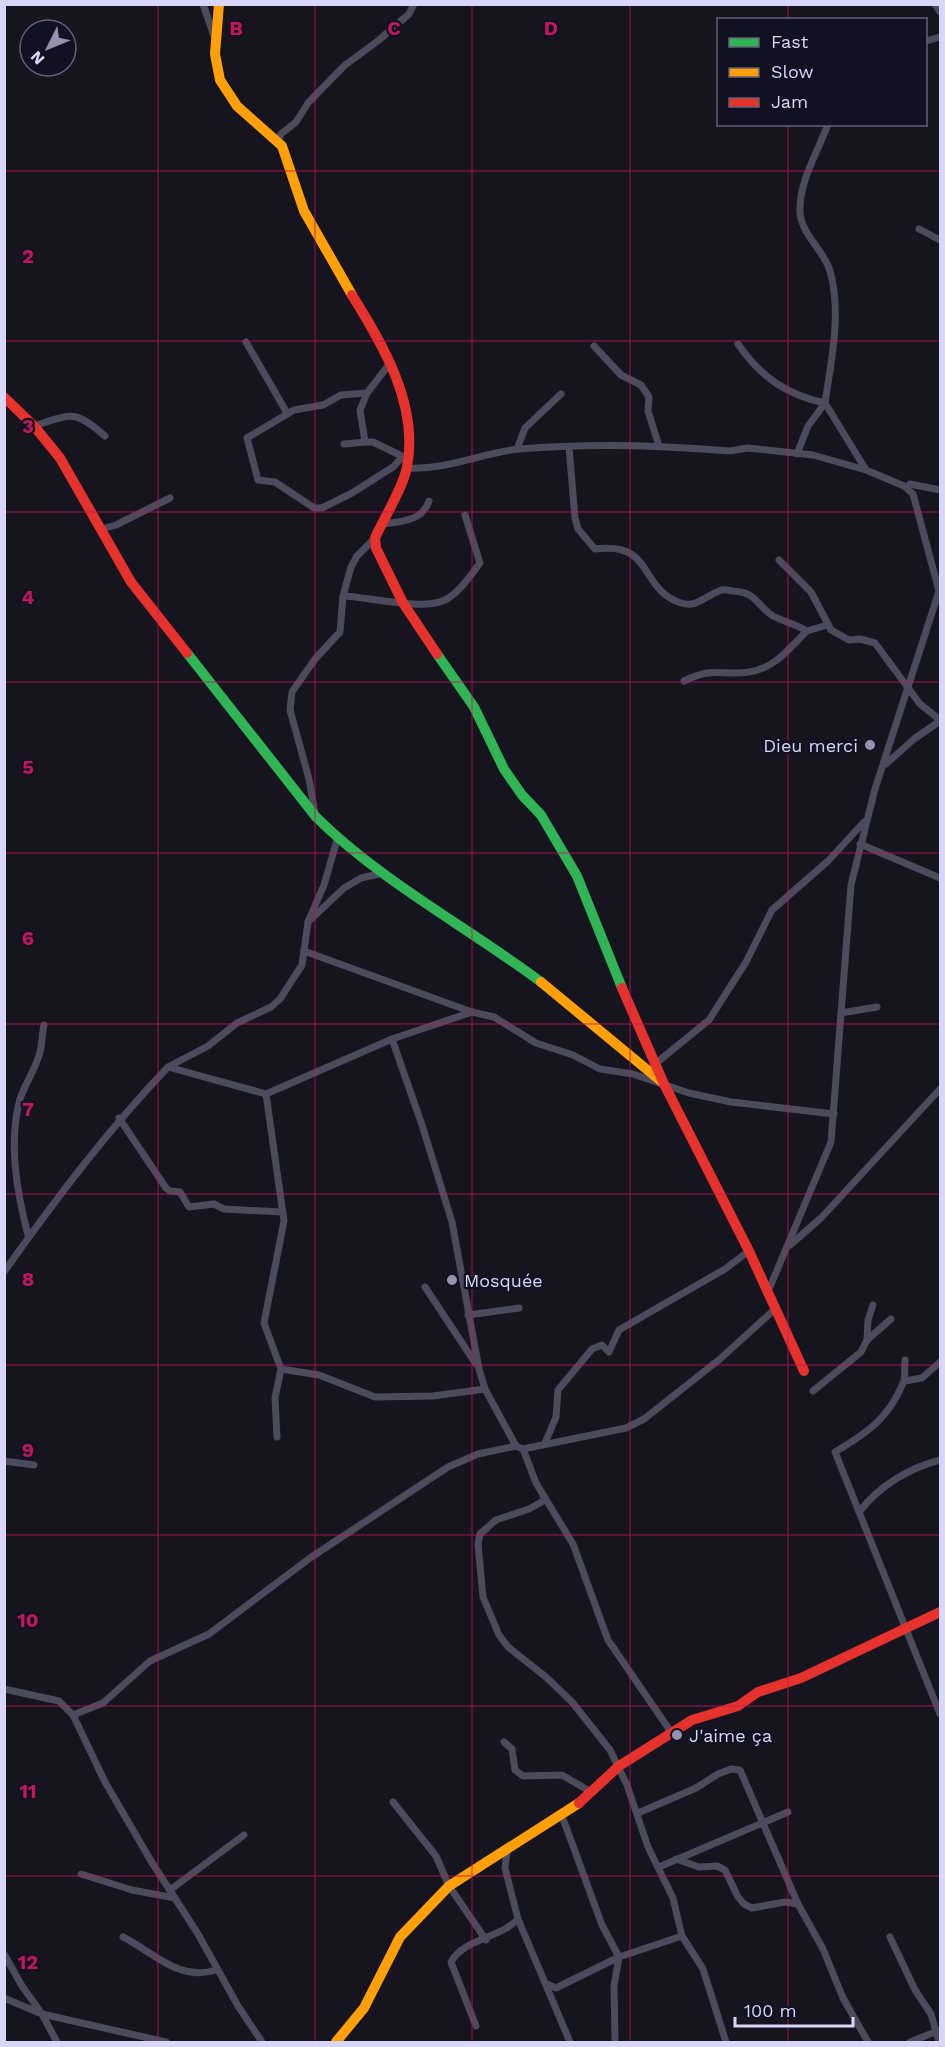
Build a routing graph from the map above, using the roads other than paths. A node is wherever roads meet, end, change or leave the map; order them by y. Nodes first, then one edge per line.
1 (203, 4) edge
2 (219, 4) edge
3 (414, 4) edge
4 (935, 4) edge
5 (940, 12) edge
6 (215, 39) junction
7 (827, 126) edge
8 (278, 141) junction
9 (919, 229) dead end
10 (940, 240) edge
11 (246, 342) dead end
12 (738, 344) dead end
13 (594, 346) dead end
14 (391, 362) junction
15 (367, 393) junction
16 (561, 394) dead end
17 (6, 399) edge
18 (825, 403) junction
19 (287, 413) junction
20 (34, 426) junction
21 (105, 436) dead end
22 (364, 442) junction
23 (344, 444) dead end
24 (659, 446) junction
25 (569, 447) junction
26 (517, 449) junction
27 (797, 454) junction
28 (406, 461) junction
29 (866, 470) junction
30 (910, 484) dead end
31 (940, 490) edge
32 (170, 498) dead end
33 (429, 501) dead end
34 (465, 515) dead end
35 (382, 524) junction
36 (102, 529) junction
37 (375, 538) junction
38 (779, 560) dead end
39 (940, 590) edge
40 (343, 596) junction
41 (403, 603) junction
42 (827, 625) junction
43 (807, 631) junction
44 (684, 681) dead end
45 (907, 684) junction
46 (940, 721) edge
47 (884, 766) junction
48 (316, 817) junction
49 (866, 820) junction
50 (337, 840) junction
51 (860, 844) junction
52 (379, 874) junction
53 (940, 878) edge
54 (308, 922) junction
55 (304, 951) junction
56 (877, 1007) dead end
57 (471, 1012) junction
58 (841, 1013) junction
59 (44, 1025) dead end
60 (392, 1039) junction
61 (655, 1064) junction
62 (168, 1067) junction
63 (664, 1084) junction
64 (940, 1089) edge
65 (266, 1094) junction
66 (834, 1114) junction
67 (119, 1118) junction
68 (282, 1212) junction
69 (28, 1235) junction
70 (789, 1246) junction
71 (749, 1251) junction
72 (4, 1272) edge
73 (425, 1287) dead end
74 (767, 1294) junction
75 (873, 1305) dead end
76 (519, 1308) dead end
77 (774, 1310) junction
78 (468, 1315) junction
79 (891, 1319) dead end
80 (867, 1340) junction
81 (905, 1360) dead end
82 (940, 1362) edge
83 (281, 1369) junction
84 (479, 1369) junction
85 (804, 1371) dead end
86 (904, 1381) junction
87 (485, 1389) junction
88 (813, 1391) dead end
89 (277, 1437) dead end
90 (545, 1443) junction
91 (520, 1447) junction
92 (940, 1460) edge
93 (4, 1461) edge
94 (34, 1465) dead end
95 (536, 1483) junction
96 (859, 1512) junction
97 (940, 1612) edge
98 (907, 1630) junction
99 (4, 1689) edge
100 (73, 1714) junction
101 (940, 1714) edge
102 (671, 1732) junction
103 (504, 1742) dead end
104 (619, 1766) junction
105 (591, 1792) junction
106 (393, 1802) dead end
107 (788, 1812) dead end
108 (638, 1813) junction
109 (562, 1816) junction
110 (764, 1823) junction
111 (244, 1835) dead end
112 (507, 1851) junction
113 (676, 1859) junction
114 (659, 1867) junction
115 (81, 1874) dead end
116 (449, 1886) junction
117 (170, 1890) junction
118 (175, 1898) junction
119 (798, 1904) junction
120 (518, 1918) junction
121 (682, 1936) junction
122 (123, 1937) dead end
123 (890, 1937) dead end
124 (486, 1940) junction
125 (4, 1954) edge
126 (619, 1957) junction
127 (216, 1970) junction
128 (547, 1984) junction
129 (4, 1998) edge
130 (42, 2014) junction
131 (476, 2026) dead end
132 (939, 2030) edge
133 (57, 2043) edge
134 (166, 2043) edge
135 (262, 2043) edge
136 (336, 2043) edge
137 (570, 2043) edge
138 (615, 2043) edge
139 (726, 2043) edge
140 (868, 2043) edge
141 (910, 2043) edge
142 (939, 2043) edge

1 - 6 street
2 - 6 street
3 - 8 street
4 - 5 street
6 - 8 street
7 - 18 street
8 - 14 street
9 - 10 street
11 - 19 street
12 - 18 street
13 - 24 street
14 - 15 street
14 - 28 street
15 - 19 street
15 - 22 street
16 - 26 street
17 - 20 street
18 - 27 street
18 - 29 street
19 - 28 street
20 - 21 street
20 - 36 street
22 - 23 street
22 - 28 street
24 - 25 street
24 - 27 street
25 - 26 street
25 - 43 street
26 - 28 street
27 - 29 street
28 - 35 street
29 - 39 street
30 - 31 street
32 - 36 street
33 - 35 street
34 - 41 street
35 - 37 street
36 - 48 street
37 - 40 street
37 - 41 street
38 - 42 street
39 - 45 street
40 - 41 street
40 - 48 street
41 - 61 street
42 - 43 street
42 - 45 street
43 - 44 street
45 - 46 street
45 - 47 street
46 - 47 street
47 - 49 street
48 - 50 street
49 - 51 street
49 - 61 street
50 - 52 street
50 - 54 street
51 - 53 street
51 - 58 street
52 - 54 street
52 - 63 street
54 - 55 street
55 - 57 street
55 - 62 street
56 - 58 street
57 - 60 street
57 - 63 street
58 - 66 street
59 - 69 street
60 - 65 street
60 - 78 street
61 - 63 street
62 - 65 street
62 - 67 street
63 - 66 street
63 - 71 street
64 - 70 street
65 - 68 street
66 - 70 street
67 - 68 street
67 - 69 street
68 - 83 street
69 - 72 street
70 - 74 street
71 - 74 street
71 - 90 street
73 - 84 street
74 - 77 street
75 - 80 street
76 - 78 street
77 - 85 street
77 - 90 street
78 - 84 street
79 - 80 street
80 - 88 street
81 - 86 street
82 - 86 street
83 - 87 street
83 - 89 street
84 - 87 street
86 - 96 street
87 - 91 street
90 - 91 street
91 - 95 street
91 - 100 street
92 - 96 street
93 - 94 street
95 - 102 street
95 - 104 street
96 - 98 street
97 - 98 street
98 - 101 street
98 - 102 street
99 - 100 street
100 - 117 street
102 - 104 street
103 - 105 street
104 - 105 street
104 - 108 street
105 - 109 street
106 - 116 street
107 - 110 street
108 - 110 street
108 - 114 street
109 - 112 street
109 - 126 street
110 - 113 street
110 - 119 street
111 - 117 street
112 - 116 street
112 - 120 street
113 - 114 street
113 - 119 street
114 - 121 street
115 - 118 street
116 - 124 street
116 - 136 street
117 - 118 street
118 - 127 street
119 - 140 street
120 - 124 street
120 - 128 street
121 - 126 street
121 - 139 street
122 - 127 street
123 - 132 street
124 - 131 street
125 - 130 street
126 - 128 street
126 - 138 street
127 - 135 street
128 - 137 street
129 - 130 street
130 - 133 street
130 - 134 street
132 - 141 street
132 - 142 street

